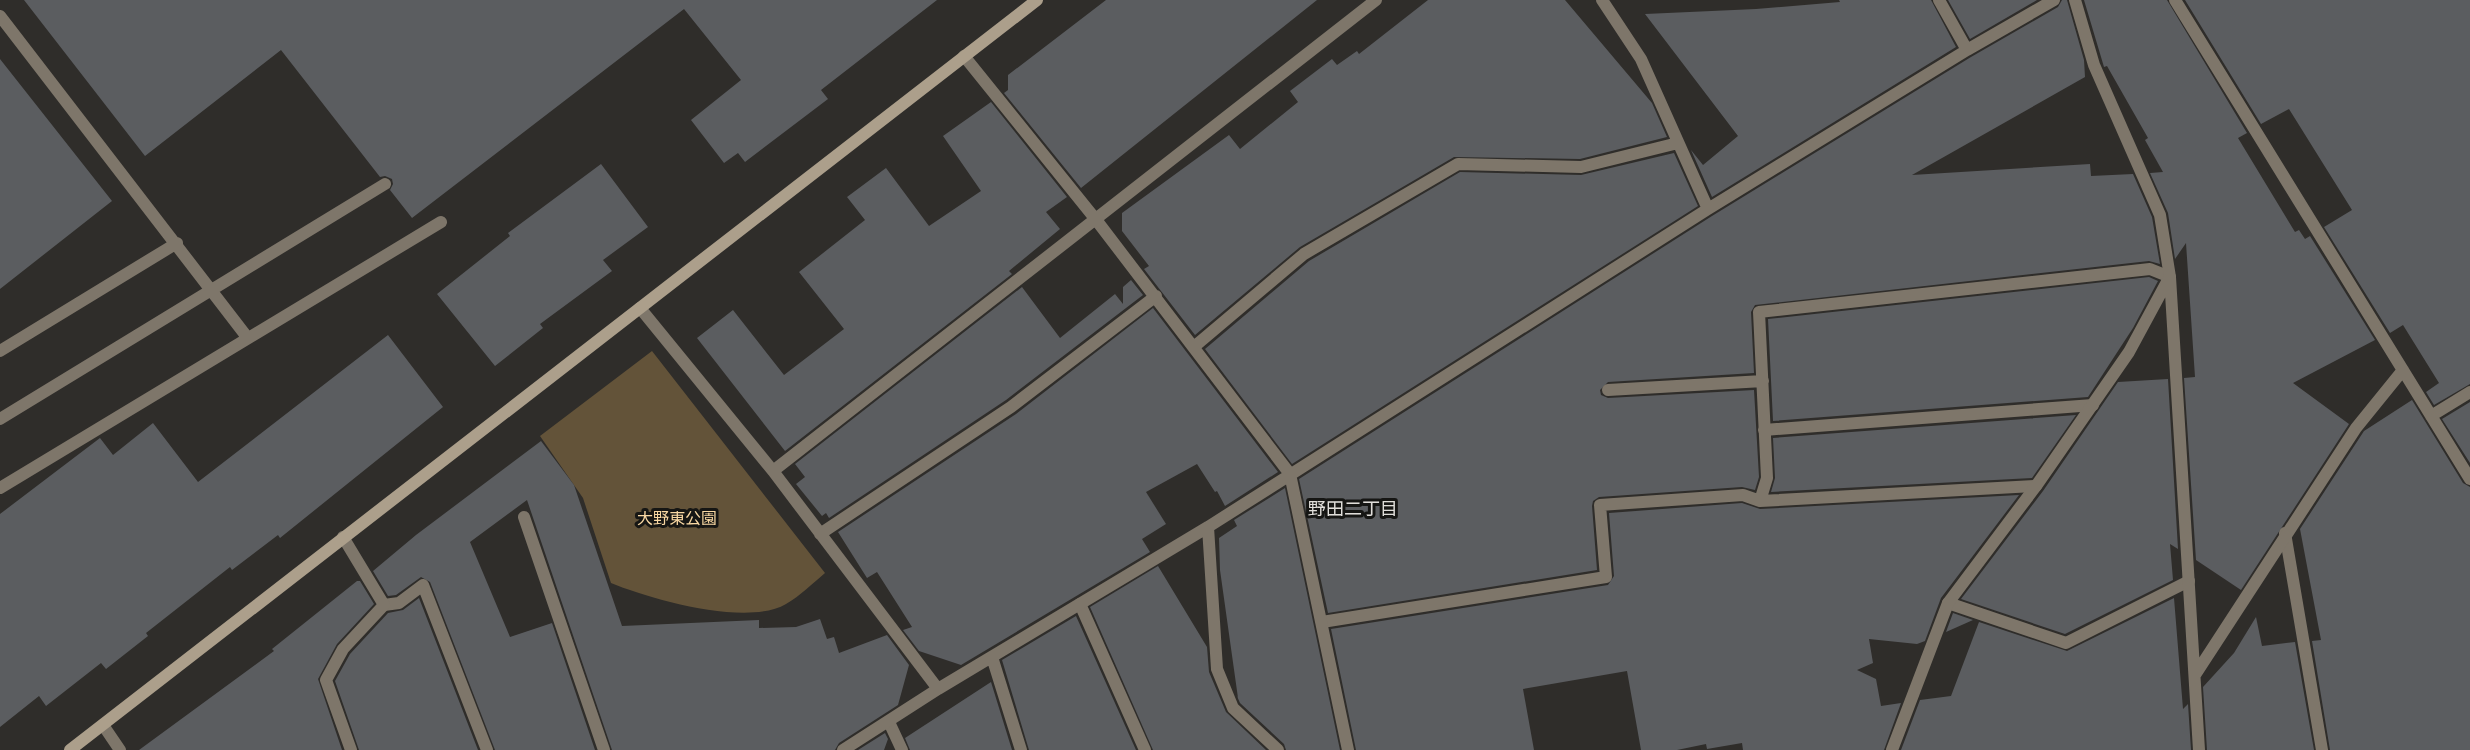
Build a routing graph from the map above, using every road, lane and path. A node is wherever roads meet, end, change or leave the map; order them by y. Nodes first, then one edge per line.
1 (1037, 0) edge
2 (1376, 0) edge
3 (1602, 0) edge
4 (1939, 0) edge
5 (2054, 0) edge
6 (2075, 0) edge
7 (2175, 0) edge
8 (0, 16) edge
9 (1967, 50) junction
10 (964, 56) junction
11 (1678, 142) junction
12 (385, 184) dead end
13 (1708, 209) junction
14 (1097, 220) junction
15 (441, 222) dead end
16 (177, 243) junction
17 (2170, 277) junction
18 (1156, 296) junction
19 (640, 308) junction
20 (248, 337) junction
21 (1195, 346) junction
22 (0, 351) edge
23 (2403, 370) junction
24 (1764, 381) junction
25 (1608, 390) dead end
26 (2470, 392) edge
27 (2093, 405) junction
28 (2431, 416) junction
29 (0, 419) edge
30 (1764, 430) junction
31 (773, 471) junction
32 (1290, 474) junction
33 (2470, 479) edge
34 (2036, 486) junction
35 (0, 488) edge
36 (1760, 501) junction
37 (524, 517) dead end
38 (1208, 526) junction
39 (2285, 533) junction
40 (820, 534) junction
41 (343, 537) junction
42 (2189, 581) junction
43 (1948, 603) junction
44 (1080, 604) junction
45 (384, 605) junction
46 (1322, 622) junction
47 (992, 657) junction
48 (2195, 675) junction
49 (938, 689) junction
50 (889, 722) junction
51 (103, 724) junction
52 (70, 750) edge
53 (120, 750) edge
54 (351, 750) edge
55 (487, 750) edge
56 (604, 750) edge
57 (843, 750) edge
58 (902, 750) edge
59 (1021, 750) edge
60 (1145, 750) edge
61 (1278, 750) edge
62 (1348, 750) edge
63 (1892, 750) edge
64 (2199, 750) edge
65 (2322, 750) edge

1 - 10 street
2 - 14 street
3 - 11 street
4 - 9 street
5 - 9 street
6 - 17 street
7 - 23 street
8 - 16 street
9 - 13 street
10 - 14 street
10 - 19 street
11 - 13 street
11 - 21 street
12 - 29 street
13 - 32 street
14 - 18 street
14 - 31 street
15 - 20 street
16 - 20 street
16 - 22 street
17 - 24 street
17 - 27 street
17 - 42 street
18 - 21 street
18 - 40 street
19 - 31 street
19 - 41 street
20 - 35 street
21 - 32 street
23 - 28 street
23 - 39 street
24 - 25 street
24 - 30 street
26 - 28 street
27 - 30 street
27 - 34 street
28 - 33 street
30 - 36 street
31 - 40 street
32 - 38 street
32 - 46 street
34 - 36 street
34 - 43 street
36 - 46 street
37 - 56 street
38 - 44 street
38 - 61 street
39 - 48 street
39 - 65 street
40 - 49 street
41 - 45 street
41 - 51 street
42 - 43 street
42 - 48 street
43 - 63 street
44 - 47 street
44 - 60 street
45 - 54 street
45 - 55 street
46 - 62 street
47 - 49 street
47 - 59 street
48 - 64 street
49 - 50 street
50 - 57 street
50 - 58 street
51 - 52 street
51 - 53 street

